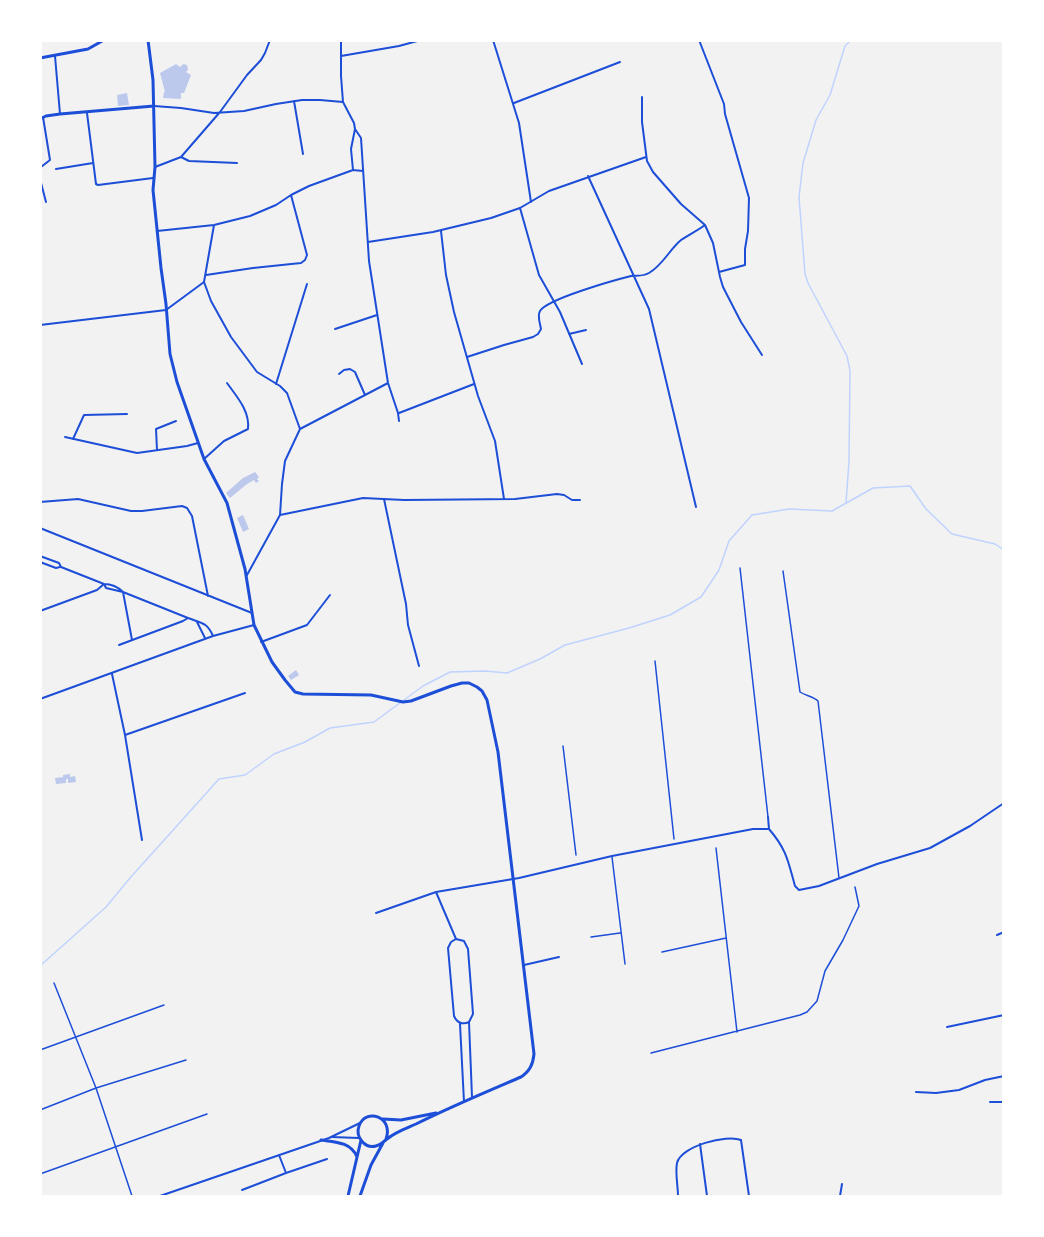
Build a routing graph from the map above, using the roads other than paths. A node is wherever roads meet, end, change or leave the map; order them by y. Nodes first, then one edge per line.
1 (104, 40) edge
2 (148, 40) edge
3 (270, 40) edge
4 (341, 40) edge
5 (422, 40) edge
6 (493, 40) edge
7 (699, 40) edge
8 (55, 56) junction
9 (341, 57) junction
10 (40, 58) edge
11 (620, 62) dead end
12 (642, 97) dead end
13 (294, 101) junction
14 (343, 102) junction
15 (514, 103) junction
16 (154, 106) junction
17 (220, 112) junction
18 (87, 113) junction
19 (60, 114) junction
20 (42, 118) edge
21 (355, 129) junction
22 (303, 154) dead end
23 (182, 157) junction
24 (646, 157) junction
25 (93, 163) junction
26 (237, 163) dead end
27 (156, 167) junction
28 (40, 169) edge
29 (57, 169) dead end
30 (353, 170) junction
31 (363, 171) junction
32 (588, 176) junction
33 (153, 178) junction
34 (40, 179) edge
35 (291, 195) junction
36 (46, 202) dead end
37 (531, 202) junction
38 (520, 208) junction
39 (214, 225) junction
40 (705, 225) junction
41 (441, 230) junction
42 (157, 231) junction
43 (368, 242) junction
44 (718, 272) junction
45 (205, 275) junction
46 (634, 276) junction
47 (204, 282) junction
48 (307, 284) dead end
49 (553, 301) junction
50 (166, 310) junction
51 (377, 315) junction
52 (40, 325) edge
53 (335, 329) dead end
54 (586, 330) dead end
55 (569, 334) junction
56 (762, 355) dead end
57 (467, 357) junction
58 (582, 364) dead end
59 (339, 374) dead end
60 (227, 383) dead end
61 (388, 383) junction
62 (276, 384) junction
63 (474, 384) junction
64 (365, 395) junction
65 (398, 413) junction
66 (127, 414) dead end
67 (177, 421) dead end
68 (399, 421) dead end
69 (300, 429) junction
70 (65, 437) dead end
71 (73, 439) junction
72 (198, 443) junction
73 (157, 450) junction
74 (204, 459) junction
75 (384, 499) junction
76 (504, 499) junction
77 (580, 500) dead end
78 (40, 502) edge
79 (696, 507) dead end
80 (280, 516) junction
81 (40, 528) edge
82 (40, 556) edge
83 (40, 562) edge
84 (61, 567) junction
85 (740, 568) dead end
86 (783, 572) dead end
87 (246, 576) junction
88 (104, 585) junction
89 (123, 592) junction
90 (330, 595) dead end
91 (208, 596) junction
92 (40, 606) edge
93 (41, 611) edge
94 (252, 614) junction
95 (188, 618) junction
96 (197, 622) junction
97 (254, 625) junction
98 (213, 636) junction
99 (206, 639) junction
100 (132, 640) junction
101 (261, 642) junction
102 (119, 645) dead end
103 (655, 661) dead end
104 (419, 666) dead end
105 (112, 674) junction
106 (245, 693) dead end
107 (40, 699) edge
108 (125, 735) junction
109 (563, 746) dead end
110 (1004, 802) edge
111 (768, 817) joint
112 (769, 829) junction
113 (674, 839) dead end
114 (142, 840) dead end
115 (716, 848) dead end
116 (576, 855) dead end
117 (612, 856) junction
118 (514, 878) junction
119 (839, 879) junction
120 (855, 887) dead end
121 (435, 892) junction
122 (376, 913) dead end
123 (1004, 932) edge
124 (621, 933) junction
125 (997, 935) dead end
126 (591, 937) dead end
127 (726, 938) junction
128 (456, 939) junction
129 (662, 952) dead end
130 (559, 957) dead end
131 (625, 964) dead end
132 (524, 965) junction
133 (54, 983) dead end
134 (164, 1005) dead end
135 (1004, 1015) edge
136 (469, 1022) junction
137 (460, 1023) junction
138 (947, 1027) dead end
139 (737, 1032) junction
140 (75, 1037) junction
141 (40, 1050) edge
142 (651, 1053) dead end
143 (186, 1060) dead end
144 (1004, 1076) edge
145 (96, 1088) junction
146 (916, 1092) dead end
147 (472, 1098) junction
148 (464, 1102) junction
149 (990, 1102) dead end
150 (1004, 1102) edge
151 (452, 1107) junction
152 (40, 1110) edge
153 (207, 1114) dead end
154 (381, 1119) junction
155 (360, 1123) junction
156 (330, 1138) junction
157 (360, 1139) junction
158 (321, 1140) junction
159 (385, 1141) junction
160 (700, 1144) junction
161 (115, 1146) junction
162 (279, 1154) junction
163 (357, 1157) junction
164 (327, 1159) dead end
165 (286, 1173) junction
166 (40, 1174) edge
167 (842, 1184) dead end
168 (242, 1190) dead end
169 (132, 1197) edge
170 (160, 1197) edge
171 (348, 1197) edge
172 (360, 1197) edge
173 (678, 1197) edge
174 (707, 1197) edge
175 (749, 1197) edge
176 (840, 1197) edge

1 - 8 street
2 - 16 street
3 - 17 street
4 - 9 street
5 - 9 street
6 - 15 street
7 - 44 street
8 - 10 street
8 - 19 street
9 - 14 street
11 - 15 street
12 - 24 street
13 - 14 street
13 - 17 street
13 - 22 street
14 - 21 street
15 - 37 street
16 - 17 street
16 - 18 street
16 - 27 street
17 - 23 street
18 - 19 street
18 - 25 street
19 - 20 street
20 - 28 street
21 - 30 street
21 - 31 street
23 - 26 street
23 - 27 street
24 - 32 street
24 - 40 street
25 - 29 street
25 - 33 street
27 - 33 street
30 - 31 street
30 - 35 street
31 - 43 street
32 - 37 street
32 - 46 street
33 - 42 street
34 - 36 street
35 - 39 street
35 - 45 street
37 - 38 street
38 - 41 street
38 - 49 street
39 - 42 street
39 - 45 street
40 - 44 street
40 - 46 street
41 - 43 street
41 - 57 street
42 - 50 street
43 - 51 street
44 - 56 street
45 - 47 street
46 - 49 street
46 - 79 street
47 - 50 street
47 - 62 street
48 - 62 street
49 - 55 street
49 - 57 street
50 - 52 street
50 - 72 street
51 - 53 street
51 - 61 street
54 - 55 street
55 - 58 street
57 - 63 street
59 - 64 street
60 - 74 street
61 - 64 street
61 - 65 street
62 - 69 street
63 - 65 street
63 - 76 street
64 - 69 street
65 - 68 street
66 - 71 street
67 - 73 street
69 - 80 street
70 - 71 street
71 - 73 street
72 - 73 street
72 - 74 street
74 - 87 street
75 - 76 street
75 - 80 street
75 - 104 street
76 - 77 street
78 - 91 street
80 - 87 street
81 - 91 street
82 - 84 street
83 - 84 street
84 - 88 street
85 - 111 lane
86 - 119 lane
87 - 94 street
88 - 89 street
88 - 93 street
89 - 95 street
89 - 100 street
90 - 101 street
91 - 94 street
92 - 93 street
94 - 97 street
95 - 96 street
95 - 100 street
96 - 98 street
96 - 99 street
97 - 98 street
97 - 101 street
98 - 99 street
99 - 105 street
100 - 102 street
101 - 118 street
103 - 113 lane
105 - 107 street
105 - 108 street
106 - 108 street
108 - 114 street
109 - 116 lane
110 - 119 street
111 - 112 street
112 - 117 street
112 - 119 street
115 - 127 lane
117 - 118 street
117 - 124 lane
118 - 121 street
118 - 132 street
120 - 139 lane
121 - 122 street
121 - 128 street
123 - 125 street
124 - 126 lane
124 - 131 lane
127 - 129 lane
127 - 139 lane
128 - 136 street
128 - 137 street
130 - 132 street
132 - 147 street
133 - 140 lane
134 - 140 lane
135 - 138 street
136 - 137 street
136 - 147 street
137 - 148 street
139 - 142 lane
140 - 141 lane
140 - 145 lane
143 - 145 lane
144 - 146 street
145 - 152 lane
145 - 161 lane
147 - 148 street
148 - 151 street
149 - 150 street
151 - 154 street
151 - 159 street
153 - 161 lane
154 - 155 street
154 - 159 street
155 - 156 street
155 - 157 street
156 - 157 street
156 - 158 street
157 - 159 street
157 - 163 street
158 - 162 street
158 - 163 street
159 - 172 street
160 - 173 street
160 - 174 street
160 - 175 street
161 - 166 lane
161 - 169 lane
162 - 165 street
162 - 170 street
163 - 171 street
164 - 165 street
165 - 168 street
167 - 176 street

